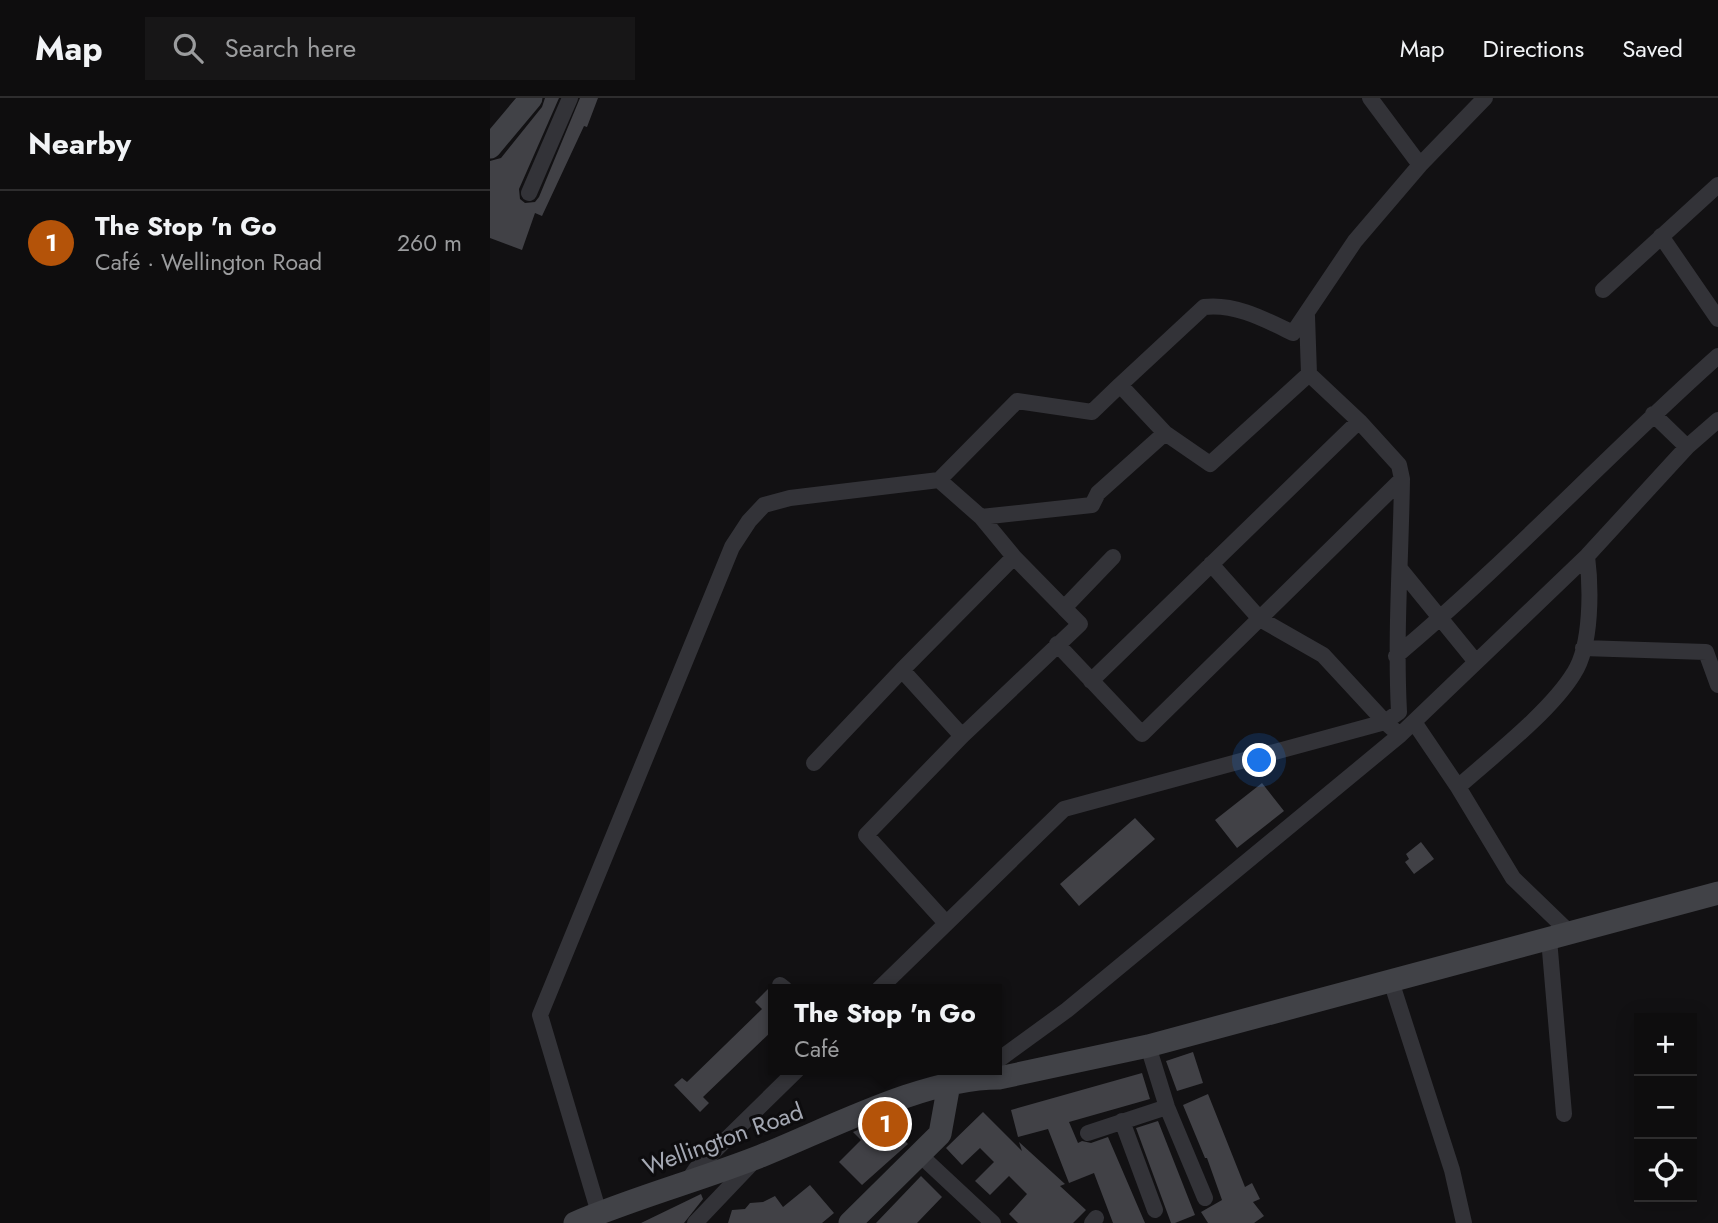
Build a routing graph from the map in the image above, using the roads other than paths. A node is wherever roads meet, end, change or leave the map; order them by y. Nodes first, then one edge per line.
1 (531, 98) edge
2 (570, 98) edge
3 (1370, 98) edge
4 (1485, 98) edge
5 (490, 147) edge
6 (1420, 165) junction
7 (1718, 185) edge
8 (529, 193) dead end
9 (1661, 236) junction
10 (1603, 290) dead end
11 (1307, 316) junction
12 (1718, 320) edge
13 (1718, 356) edge
14 (1309, 373) junction
15 (1120, 385) junction
16 (1653, 414) junction
17 (1718, 420) edge
18 (1359, 421) junction
19 (1165, 433) junction
20 (1687, 447) junction
21 (1402, 479) junction
22 (939, 480) junction
23 (981, 517) junction
24 (1587, 556) junction
25 (1014, 557) junction
26 (1113, 557) dead end
27 (1211, 564) junction
28 (1401, 570) junction
29 (1063, 608) junction
30 (1260, 619) junction
31 (1441, 619) junction
32 (1057, 644) junction
33 (1583, 648) junction
34 (1396, 656) junction
35 (1476, 662) junction
36 (902, 670) junction
37 (1091, 681) junction
38 (1718, 685) edge
39 (1385, 722) junction
40 (1414, 722) junction
41 (1400, 735) junction
42 (962, 736) junction
43 (814, 763) dead end
44 (1458, 787) junction
45 (1718, 892) edge
46 (946, 923) junction
47 (1559, 936) junction
48 (1391, 981) junction
49 (884, 984) edge
50 (1148, 1046) junction
51 (1002, 1057) edge
52 (792, 1075) edge
53 (978, 1075) edge
54 (986, 1075) edge
55 (950, 1084) junction
56 (1167, 1107) junction
57 (1564, 1114) dead end
58 (1122, 1121) junction
59 (1087, 1133) dead end
60 (919, 1154) junction
61 (758, 1157) junction
62 (688, 1181) junction
63 (1205, 1198) dead end
64 (1155, 1210) dead end
65 (599, 1213) junction
66 (575, 1223) edge
67 (695, 1223) edge
68 (850, 1223) edge
69 (993, 1223) edge
70 (1464, 1223) edge

1 - 5 main road
2 - 8 street
3 - 6 street
4 - 6 street
6 - 11 street
7 - 9 street
9 - 10 street
9 - 12 street
11 - 14 street
11 - 15 street
13 - 16 street
14 - 18 street
14 - 19 street
15 - 19 street
15 - 22 street
16 - 20 street
16 - 31 street
17 - 20 street
18 - 21 street
18 - 27 street
19 - 23 street
20 - 24 street
21 - 28 street
21 - 30 street
22 - 23 street
22 - 65 street
23 - 25 street
24 - 33 street
24 - 35 street
25 - 29 street
25 - 36 street
26 - 29 street
27 - 30 street
27 - 37 street
28 - 31 street
28 - 34 street
29 - 32 street
30 - 37 street
30 - 39 street
31 - 34 street
31 - 35 street
32 - 37 street
32 - 42 street
33 - 38 street
33 - 44 street
34 - 39 street
35 - 40 street
36 - 42 street
36 - 43 street
39 - 41 street
39 - 46 street
40 - 41 street
40 - 44 street
41 - 51 street
42 - 46 street
44 - 47 street
45 - 47 main road, Wellington Road
46 - 49 street
47 - 48 main road, Wellington Road
47 - 57 street
48 - 50 main road, Wellington Road
48 - 70 street
50 - 54 main road, Wellington Road
50 - 56 street
52 - 62 street
53 - 55 main road, Wellington Road
55 - 60 main road
55 - 61 main road, Wellington Road
56 - 58 street
56 - 63 street
58 - 59 street
58 - 64 street
60 - 68 main road
60 - 69 street
61 - 62 main road, Wellington Road
61 - 67 street
62 - 65 main road, Wellington Road
65 - 66 main road, Wellington Road

